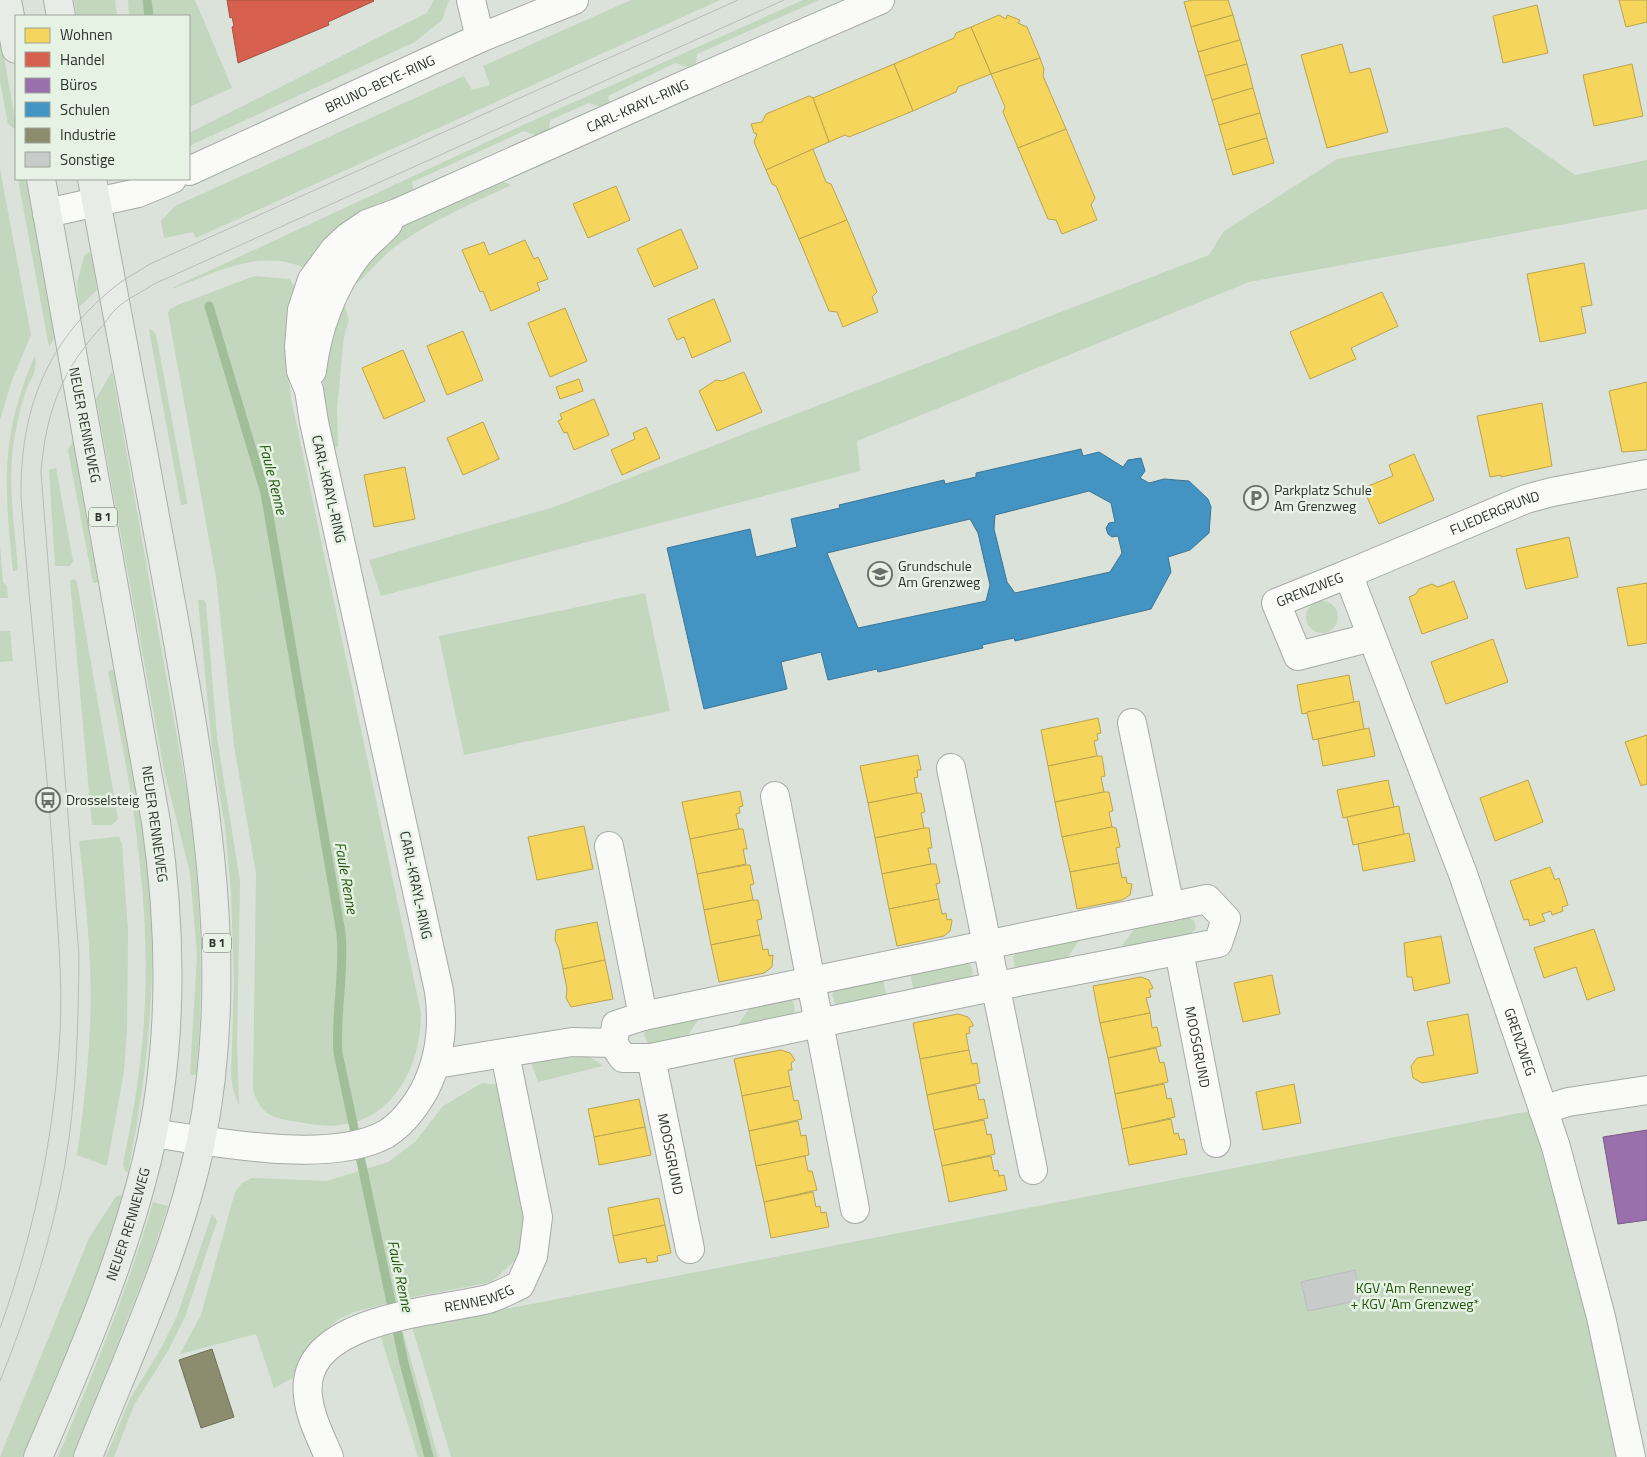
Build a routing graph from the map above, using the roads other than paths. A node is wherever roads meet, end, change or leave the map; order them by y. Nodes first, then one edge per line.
1 (7, 0) edge
2 (58, 0) edge
3 (471, 0) edge
4 (574, 0) edge
5 (880, 0) edge
6 (61, 15) edge
7 (480, 38) junction
8 (15, 44) edge
9 (190, 171) edge
10 (41, 180) edge
11 (170, 180) edge
12 (94, 191) edge
13 (47, 213) junction
14 (1647, 474) edge
15 (1348, 574) junction
16 (1372, 638) junction
17 (1132, 723) dead end
18 (951, 768) dead end
19 (775, 796) dead end
20 (609, 846) dead end
21 (1170, 907) junction
22 (988, 944) junction
23 (1179, 951) junction
24 (810, 982) junction
25 (997, 986) junction
26 (643, 1016) junction
27 (818, 1023) junction
28 (613, 1043) junction
29 (505, 1054) junction
30 (652, 1058) junction
31 (436, 1064) junction
32 (1647, 1090) edge
33 (1543, 1110) junction
34 (153, 1133) junction
35 (201, 1140) junction
36 (1216, 1143) dead end
37 (1033, 1170) dead end
38 (855, 1208) dead end
39 (690, 1249) dead end
40 (38, 1457) edge
41 (88, 1457) edge
42 (329, 1457) edge
43 (1631, 1457) edge

1 - 8 main road
2 - 6 main road
3 - 7 street
4 - 7 street, BRUNO-BEYE-RING
5 - 31 street, CARL-KRAYL-RING
7 - 9 street, BRUNO-BEYE-RING
10 - 13 main road, NEUER RENNEWEG / B 1
11 - 12 street
12 - 13 street
12 - 35 main road, B 1
13 - 34 main road, NEUER RENNEWEG / B 1
14 - 15 street, FLIEDERGRUND
15 - 16 street, GRENZWEG
15 - 16 street, GRENZWEG
16 - 33 street, GRENZWEG
17 - 21 street
18 - 22 street
19 - 24 street
20 - 26 street
21 - 22 street
21 - 23 street
22 - 24 street
22 - 25 street
23 - 25 street
23 - 36 street, MOOSGRUND
24 - 26 street
24 - 27 street
25 - 27 street
25 - 37 street
26 - 28 street
27 - 30 street
27 - 38 street
28 - 29 street
28 - 30 street
29 - 31 street
29 - 42 street, RENNEWEG
30 - 39 street, MOOSGRUND
31 - 35 street, CARL-KRAYL-RING
32 - 33 street
33 - 43 street, GRENZWEG
34 - 35 street, CARL-KRAYL-RING
34 - 40 main road, NEUER RENNEWEG / B 1
35 - 41 main road, B 1

